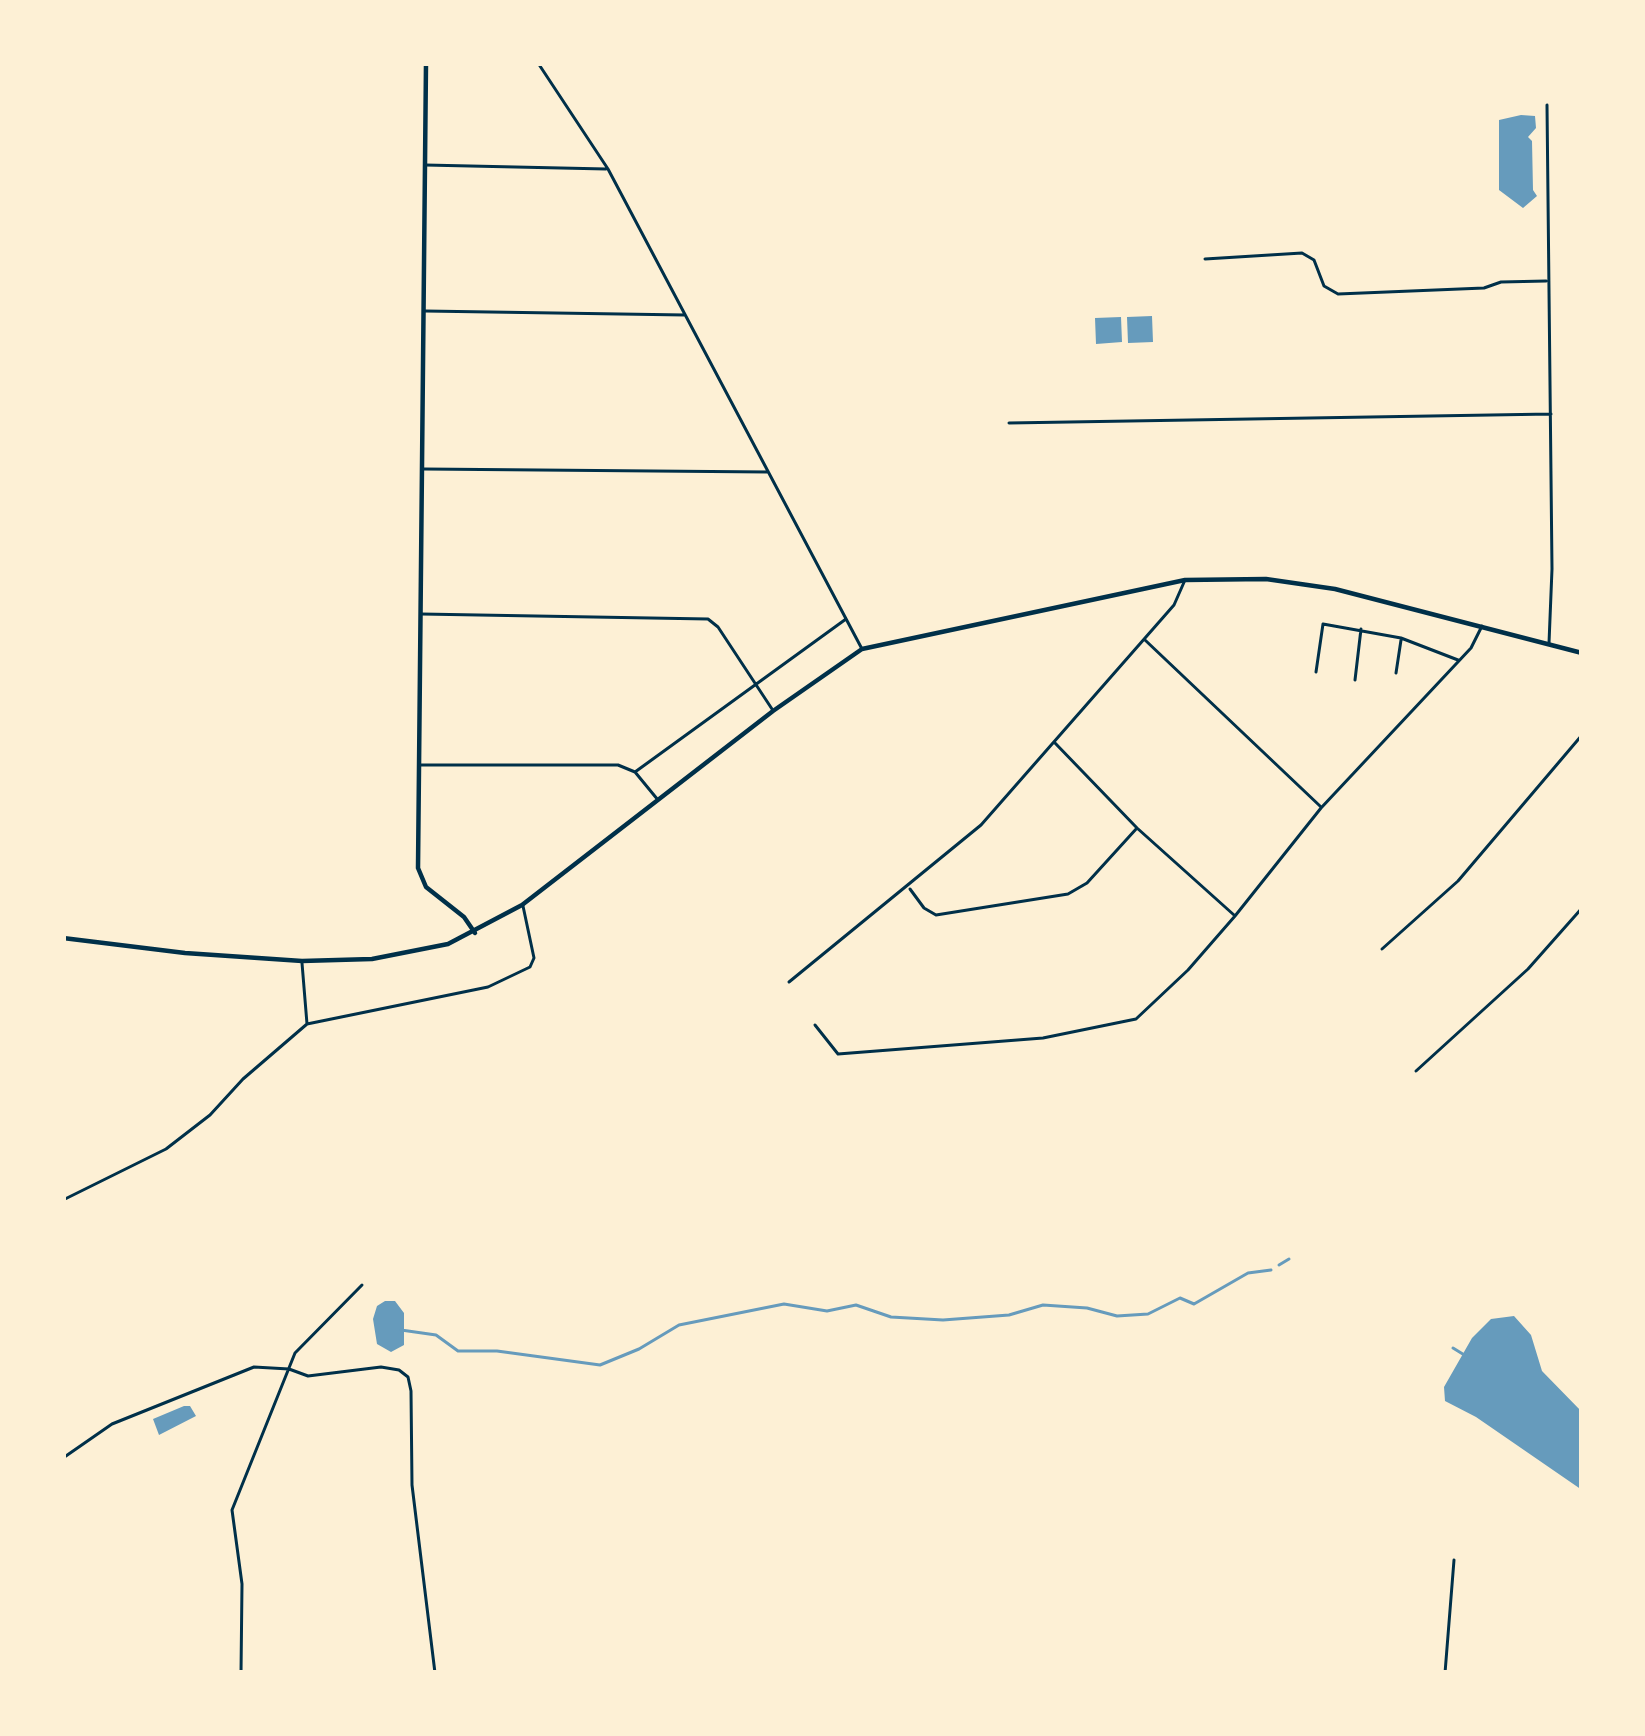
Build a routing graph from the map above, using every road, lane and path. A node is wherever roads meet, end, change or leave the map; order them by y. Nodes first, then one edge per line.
1 (427, 63) edge
2 (538, 63) edge
3 (1546, 105) dead end
4 (425, 165) junction
5 (608, 169) junction
6 (1205, 259) dead end
7 (1548, 281) junction
8 (423, 311) junction
9 (687, 315) junction
10 (1551, 414) junction
11 (1009, 423) dead end
12 (422, 469) junction
13 (770, 472) junction
14 (1185, 580) junction
15 (420, 614) junction
16 (846, 619) junction
17 (1483, 626) junction
18 (1361, 629) junction
19 (1401, 638) junction
20 (1144, 640) junction
21 (1549, 643) junction
22 (862, 649) junction
23 (1582, 653) edge
24 (1459, 660) junction
25 (1316, 672) dead end
26 (1396, 673) dead end
27 (1355, 680) dead end
28 (757, 685) junction
29 (773, 711) junction
30 (1582, 735) edge
31 (1053, 741) junction
32 (418, 766) junction
33 (635, 772) junction
34 (658, 800) junction
35 (1322, 808) junction
36 (1137, 828) junction
37 (908, 886) junction
38 (522, 904) junction
39 (1582, 908) edge
40 (1235, 916) junction
41 (475, 933) junction
42 (63, 938) edge
43 (1382, 949) dead end
44 (302, 961) junction
45 (789, 982) dead end
46 (307, 1024) junction
47 (815, 1025) dead end
48 (1416, 1071) dead end
49 (63, 1200) edge
50 (362, 1286) dead end
51 (289, 1369) junction
52 (63, 1458) edge
53 (1454, 1560) dead end
54 (241, 1673) edge
55 (435, 1673) edge
56 (1445, 1673) edge

1 - 4 street
2 - 5 street
3 - 7 street
4 - 5 street
4 - 8 street
5 - 9 street
6 - 7 street
7 - 10 street
8 - 9 street
8 - 12 street
9 - 13 street
10 - 11 street
10 - 21 street
12 - 13 street
12 - 15 street
13 - 16 street
14 - 17 street
14 - 20 street
14 - 22 street
15 - 28 street
15 - 32 street
16 - 22 street
16 - 28 street
17 - 21 street
17 - 24 street
18 - 19 street
18 - 25 street
18 - 27 street
19 - 24 street
19 - 26 street
20 - 31 street
20 - 35 street
21 - 23 street
22 - 29 street
24 - 35 street
28 - 29 street
28 - 33 street
29 - 34 street
30 - 43 street
31 - 36 street
31 - 37 street
32 - 33 street
32 - 41 street
33 - 34 street
34 - 38 street
35 - 40 street
36 - 37 street
36 - 40 street
37 - 45 street
38 - 41 street
38 - 46 street
39 - 48 street
40 - 47 street
41 - 44 street
42 - 44 street
44 - 46 street
46 - 49 street
50 - 51 street
51 - 52 street
51 - 54 street
51 - 55 street
53 - 56 street

